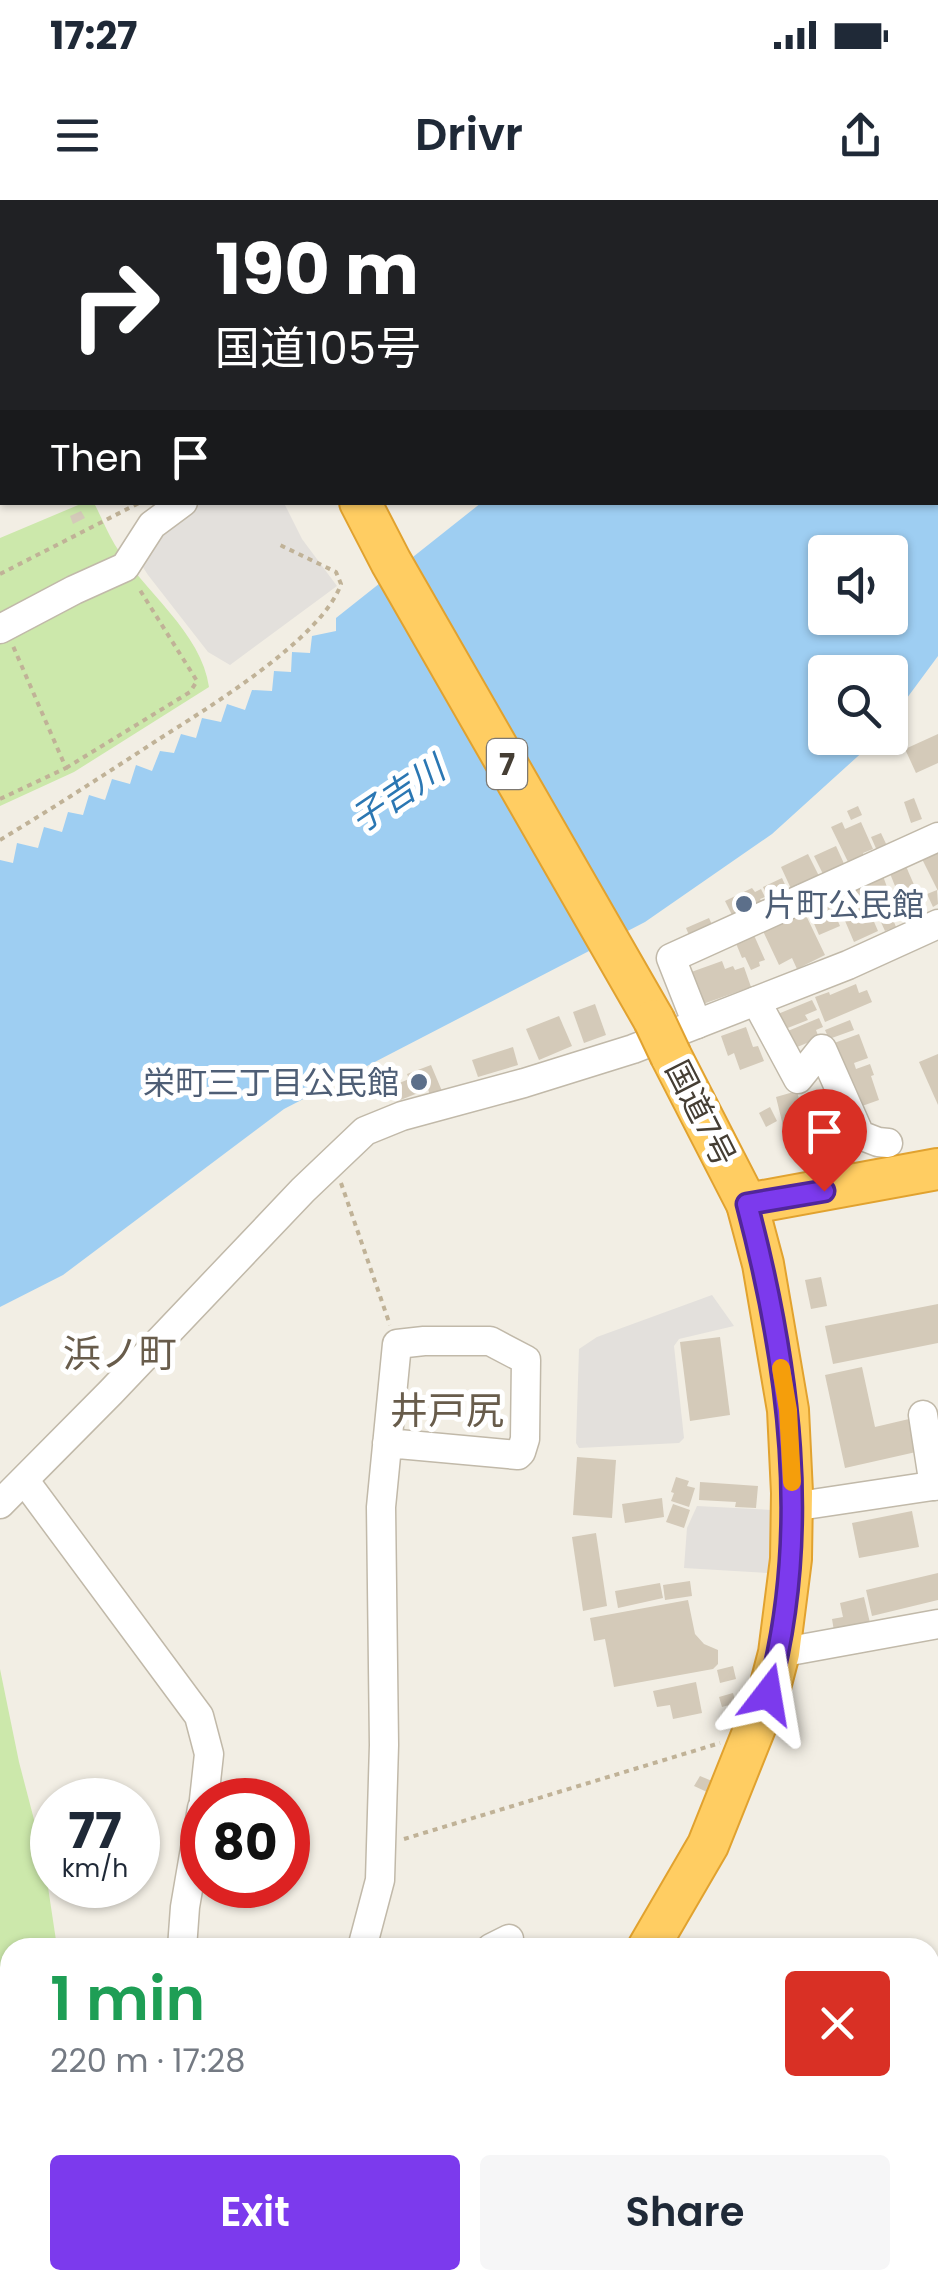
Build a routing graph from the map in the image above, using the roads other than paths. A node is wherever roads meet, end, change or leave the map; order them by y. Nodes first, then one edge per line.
1 (178, 505) edge
2 (362, 505) edge
3 (2, 628) edge
4 (938, 837) edge
5 (938, 924) edge
6 (756, 1001) junction
7 (697, 1024) junction
8 (888, 1143) dead end
9 (938, 1169) edge
10 (747, 1204) junction
11 (922, 1415) dead end
12 (387, 1442) junction
13 (25, 1481) junction
14 (936, 1486) edge
15 (0, 1504) edge
16 (792, 1507) junction
17 (938, 1624) edge
18 (779, 1653) junction
19 (206, 1778) edge
20 (185, 1908) edge
21 (183, 1938) edge
22 (365, 1938) edge
23 (654, 1938) edge

1 - 3 street
2 - 10 highway, 国道7号 / 7
4 - 7 street
5 - 6 street
6 - 7 street
6 - 8 street
7 - 13 street
9 - 10 highway
10 - 16 highway, 国道7号 / 7
11 - 14 street
12 - 12 street
12 - 22 street
13 - 15 street
13 - 19 street
14 - 16 street
16 - 18 highway, 国道7号 / 7
17 - 18 street
18 - 23 highway, 国道7号 / 7
20 - 21 street

